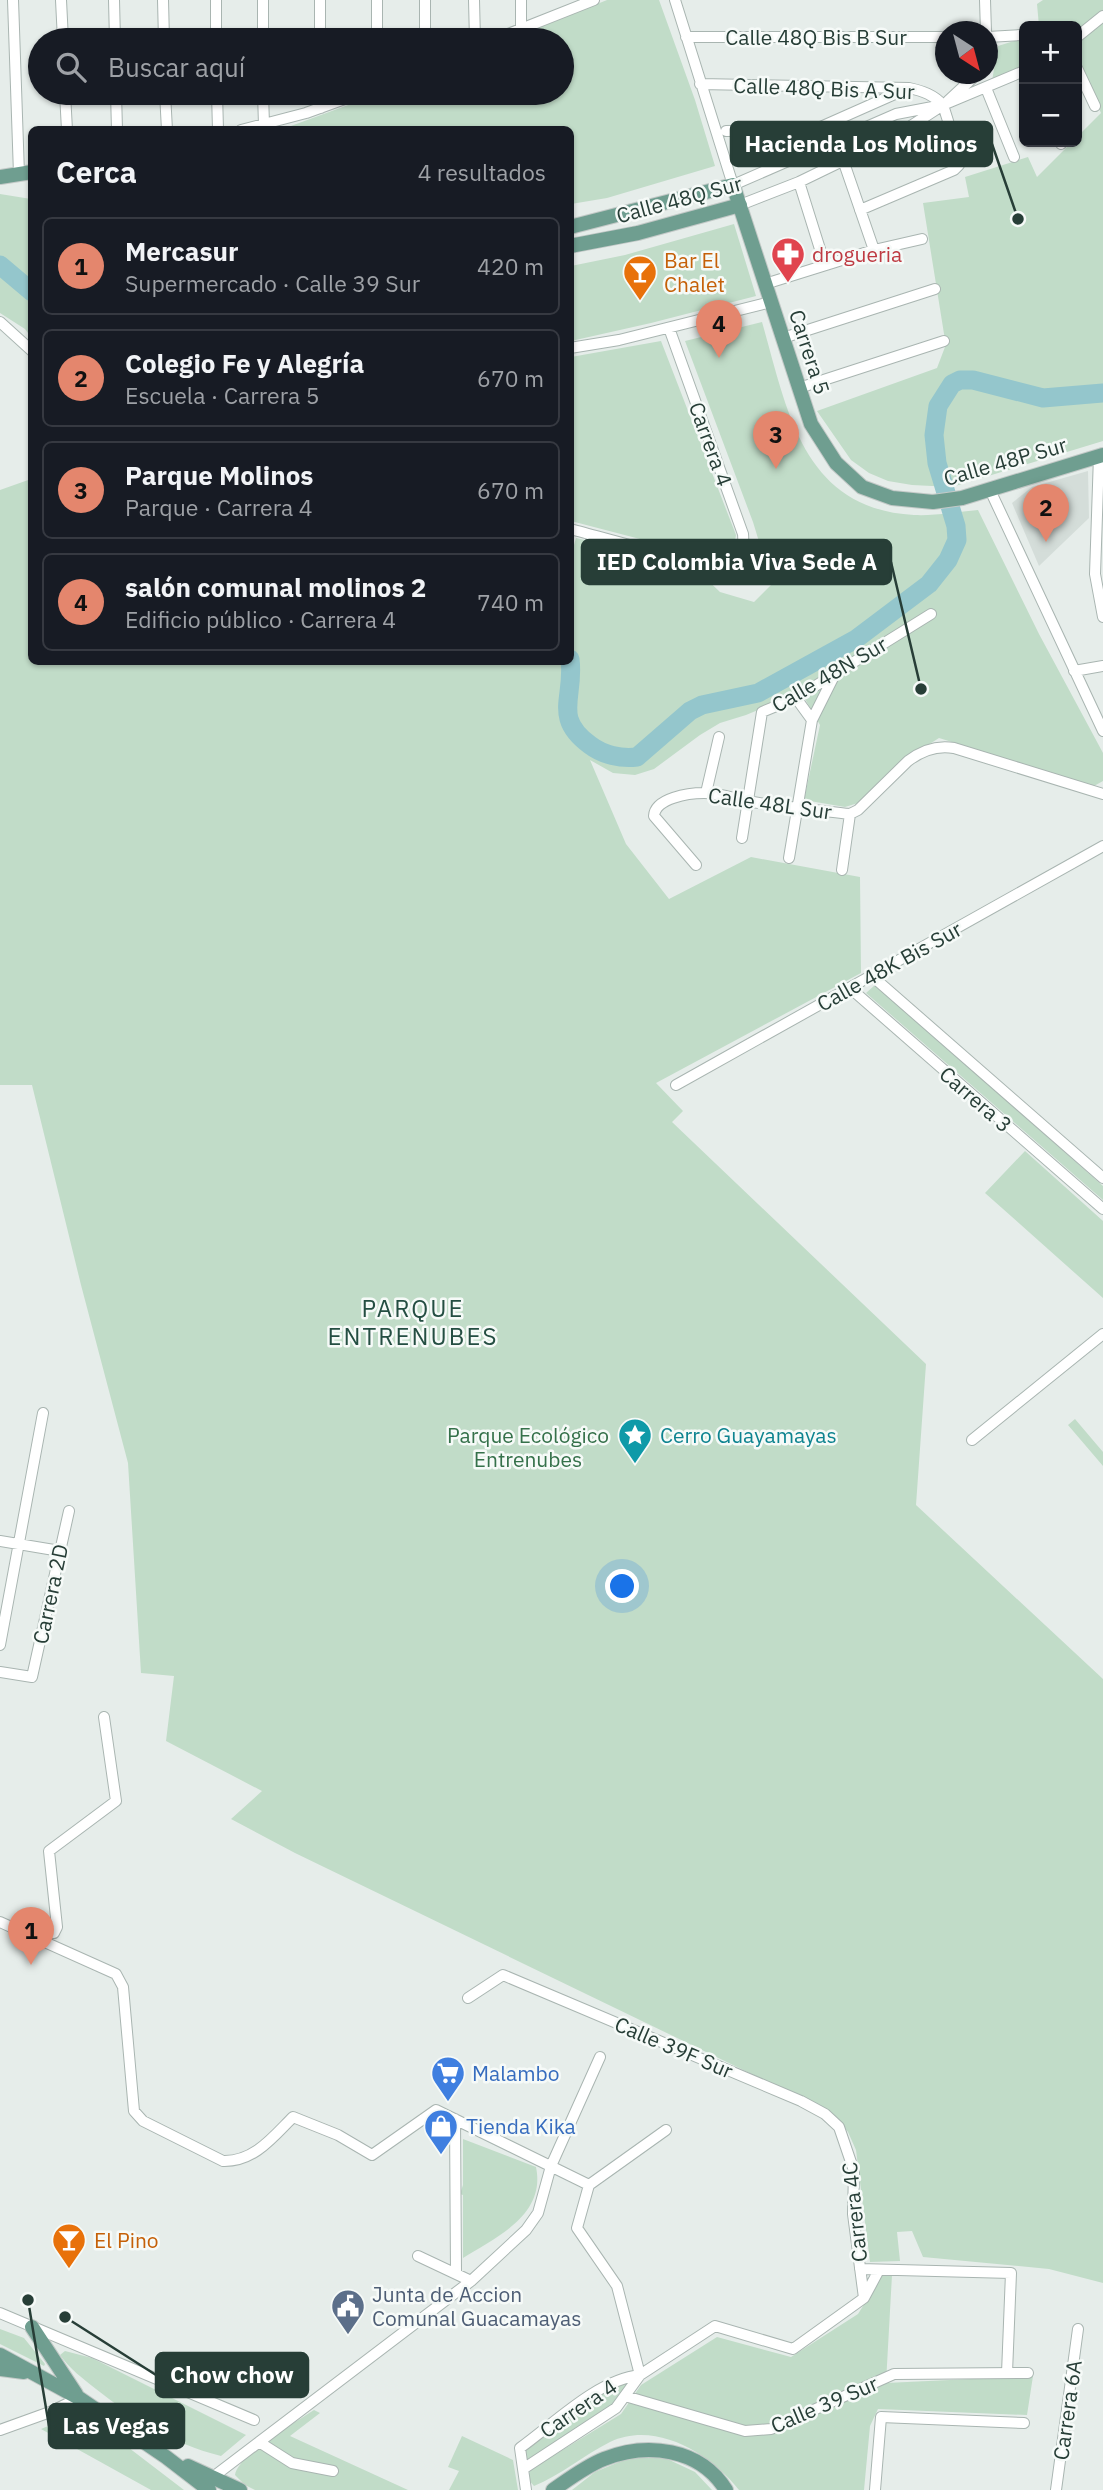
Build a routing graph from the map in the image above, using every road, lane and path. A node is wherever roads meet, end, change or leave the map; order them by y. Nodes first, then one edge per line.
1 (13, 0) edge
2 (61, 0) edge
3 (114, 0) edge
4 (163, 0) edge
5 (216, 0) edge
6 (263, 0) edge
7 (320, 0) edge
8 (377, 0) edge
9 (425, 0) edge
10 (474, 0) edge
11 (521, 0) edge
12 (594, 0) edge
13 (675, 0) edge
14 (985, 0) edge
15 (572, 4) edge
16 (1103, 16) edge
17 (986, 21) edge
18 (62, 28) edge
19 (115, 28) edge
20 (164, 28) edge
21 (216, 28) edge
22 (263, 28) edge
23 (320, 28) edge
24 (377, 28) edge
25 (425, 28) edge
26 (475, 28) edge
27 (521, 28) edge
28 (523, 28) edge
29 (1082, 33) edge
30 (998, 34) edge
31 (1019, 35) edge
32 (686, 37) junction
33 (935, 37) edge
34 (1019, 73) edge
35 (1082, 79) edge
36 (700, 84) junction
37 (966, 84) edge
38 (909, 88) junction
39 (986, 88) junction
40 (66, 105) edge
41 (116, 105) edge
42 (166, 105) edge
43 (217, 105) edge
44 (263, 105) edge
45 (329, 105) edge
46 (943, 105) junction
47 (1095, 106) dead end
48 (321, 108) joint
49 (264, 125) junction
50 (67, 126) edge
51 (117, 126) edge
52 (167, 126) edge
53 (218, 126) edge
54 (259, 126) edge
55 (726, 131) dead end
56 (1014, 157) dead end
57 (843, 160) junction
58 (18, 177) edge
59 (799, 182) junction
60 (733, 185) junction
61 (740, 205) junction
62 (860, 210) junction
63 (574, 225) edge
64 (922, 239) dead end
65 (574, 245) edge
66 (874, 250) junction
67 (825, 265) junction
68 (765, 284) junction
69 (935, 289) dead end
70 (771, 302) junction
71 (0, 322) edge
72 (669, 328) junction
73 (783, 338) junction
74 (944, 341) dead end
75 (28, 347) edge
76 (574, 347) edge
77 (799, 388) junction
78 (1101, 455) edge
79 (990, 490) junction
80 (877, 494) joint
81 (574, 530) edge
82 (1099, 573) edge
83 (931, 614) dead end
84 (1103, 617) edge
85 (1103, 666) edge
86 (1074, 671) junction
87 (834, 676) junction
88 (796, 698) junction
89 (1098, 709) edge
90 (812, 720) junction
91 (1103, 731) edge
92 (719, 737) dead end
93 (706, 793) junction
94 (1103, 794) edge
95 (748, 801) junction
96 (796, 807) junction
97 (850, 814) junction
98 (742, 838) dead end
99 (1103, 846) edge
100 (789, 858) dead end
101 (696, 865) dead end
102 (842, 870) dead end
103 (872, 976) junction
104 (850, 988) junction
105 (676, 1085) dead end
106 (1103, 1178) edge
107 (1103, 1209) edge
108 (1103, 1334) edge
109 (43, 1413) dead end
110 (972, 1440) dead end
111 (69, 1511) dead end
112 (0, 1541) edge
113 (18, 1545) junction
114 (60, 1551) junction
115 (0, 1645) edge
116 (0, 1672) edge
117 (104, 1717) dead end
118 (0, 1922) edge
119 (26, 1934) junction
120 (468, 1998) dead end
121 (600, 2057) dead end
122 (455, 2119) junction
123 (839, 2127) joint
124 (666, 2130) dead end
125 (551, 2166) junction
126 (589, 2185) junction
127 (418, 2256) dead end
128 (860, 2269) junction
129 (879, 2270) junction
130 (456, 2273) junction
131 (471, 2281) junction
132 (864, 2298) junction
133 (0, 2313) edge
134 (32, 2328) junction
135 (1078, 2329) dead end
136 (0, 2355) edge
137 (0, 2369) edge
138 (32, 2372) junction
139 (1028, 2373) dead end
140 (1007, 2374) junction
141 (640, 2375) junction
142 (625, 2396) junction
143 (79, 2398) junction
144 (254, 2420) dead end
145 (1024, 2423) dead end
146 (0, 2430) edge
147 (258, 2442) junction
148 (523, 2469) junction
149 (333, 2471) dead end
150 (211, 2483) edge
151 (240, 2490) edge
152 (526, 2490) edge
153 (553, 2490) edge
154 (726, 2490) edge
155 (875, 2490) edge
156 (1056, 2490) edge

1 - 58 street
2 - 18 street
3 - 19 street
4 - 20 street
5 - 21 street
6 - 22 street
7 - 23 street
8 - 24 street
9 - 25 street
10 - 26 street
11 - 27 street
12 - 15 street
13 - 32 street, Carrera 5
14 - 17 street
15 - 28 street
16 - 29 street
30 - 31 street
32 - 33 street, Calle 48Q Bis B Sur
32 - 36 street, Carrera 5
34 - 39 street, Calle 48Q Sur
35 - 47 street
36 - 38 street, Calle 48Q Bis A Sur
36 - 60 street, Carrera 5
37 - 46 street
38 - 46 street, Calle 48Q Bis A Sur
38 - 55 street
39 - 46 street, Calle 48Q Sur
39 - 56 street
40 - 50 street
41 - 51 street
42 - 52 street
43 - 53 street
44 - 49 street
45 - 48 street
46 - 57 street, Calle 48Q Sur
46 - 60 street, Calle 48Q Sur
46 - 62 street
48 - 49 street
49 - 54 street
57 - 59 street, Calle 48Q Sur
57 - 62 street
59 - 61 street, Calle 48Q Sur
59 - 67 street
60 - 61 main road, Carrera 5
60 - 63 main road, Calle 48Q Sur
61 - 65 main road, Calle 48Q Sur
61 - 68 main road, Carrera 5
62 - 66 street
64 - 66 street
66 - 67 street
67 - 68 street
68 - 70 main road, Carrera 5
69 - 73 street
70 - 72 street
70 - 73 main road, Carrera 5
71 - 75 street
72 - 76 street
72 - 81 street, Carrera 4
73 - 77 main road, Carrera 5
74 - 77 street
77 - 80 main road, Carrera 5
78 - 79 main road, Calle 48P Sur
78 - 82 street
79 - 80 main road, Calle 48P Sur
79 - 86 street
82 - 84 street
83 - 87 street, Calle 48N Sur
85 - 86 street
86 - 89 street
87 - 88 street, Calle 48N Sur
87 - 90 street
88 - 90 street
88 - 95 street, Calle 48N Sur
89 - 91 street
90 - 96 street
92 - 93 street
93 - 95 street, Calle 48L Sur
93 - 101 street, Calle 48L Sur
94 - 97 street, Calle 48L Sur
95 - 96 street, Calle 48L Sur
95 - 98 street
96 - 97 street, Calle 48L Sur
96 - 100 street
97 - 102 street
99 - 103 street, Calle 48K Bis Sur
103 - 104 street, Calle 48K Bis Sur
103 - 106 street, Carrera 3
104 - 105 street, Calle 48K Bis Sur
104 - 107 street, Carrera 3
108 - 110 street
109 - 113 street
111 - 114 street, Carrera 2D
112 - 113 street
113 - 114 street
113 - 115 street
114 - 116 street, Carrera 2D
117 - 119 street
118 - 119 street
119 - 122 street
120 - 123 street, Calle 39F Sur
121 - 125 street
122 - 125 street
122 - 130 street
123 - 128 street, Carrera 4C
124 - 126 street
125 - 126 street
125 - 131 street
126 - 141 street
127 - 130 street
128 - 129 street
128 - 132 street, Carrera 4C
129 - 132 street, Carrera 4C
129 - 140 street
130 - 131 street
131 - 147 street
132 - 141 street, Carrera 4C
133 - 134 street
134 - 143 main road
134 - 144 street
135 - 156 street, Carrera 6A
136 - 138 main road
137 - 138 main road
138 - 143 main road
139 - 140 street, Calle 39 Sur
140 - 142 street, Calle 39 Sur
141 - 142 street
141 - 148 street, Carrera 4
142 - 148 street
143 - 146 street
143 - 150 main road
145 - 155 street, Calle 39 Sur
147 - 149 street
147 - 150 street
148 - 152 street
150 - 151 main road
153 - 154 main road

